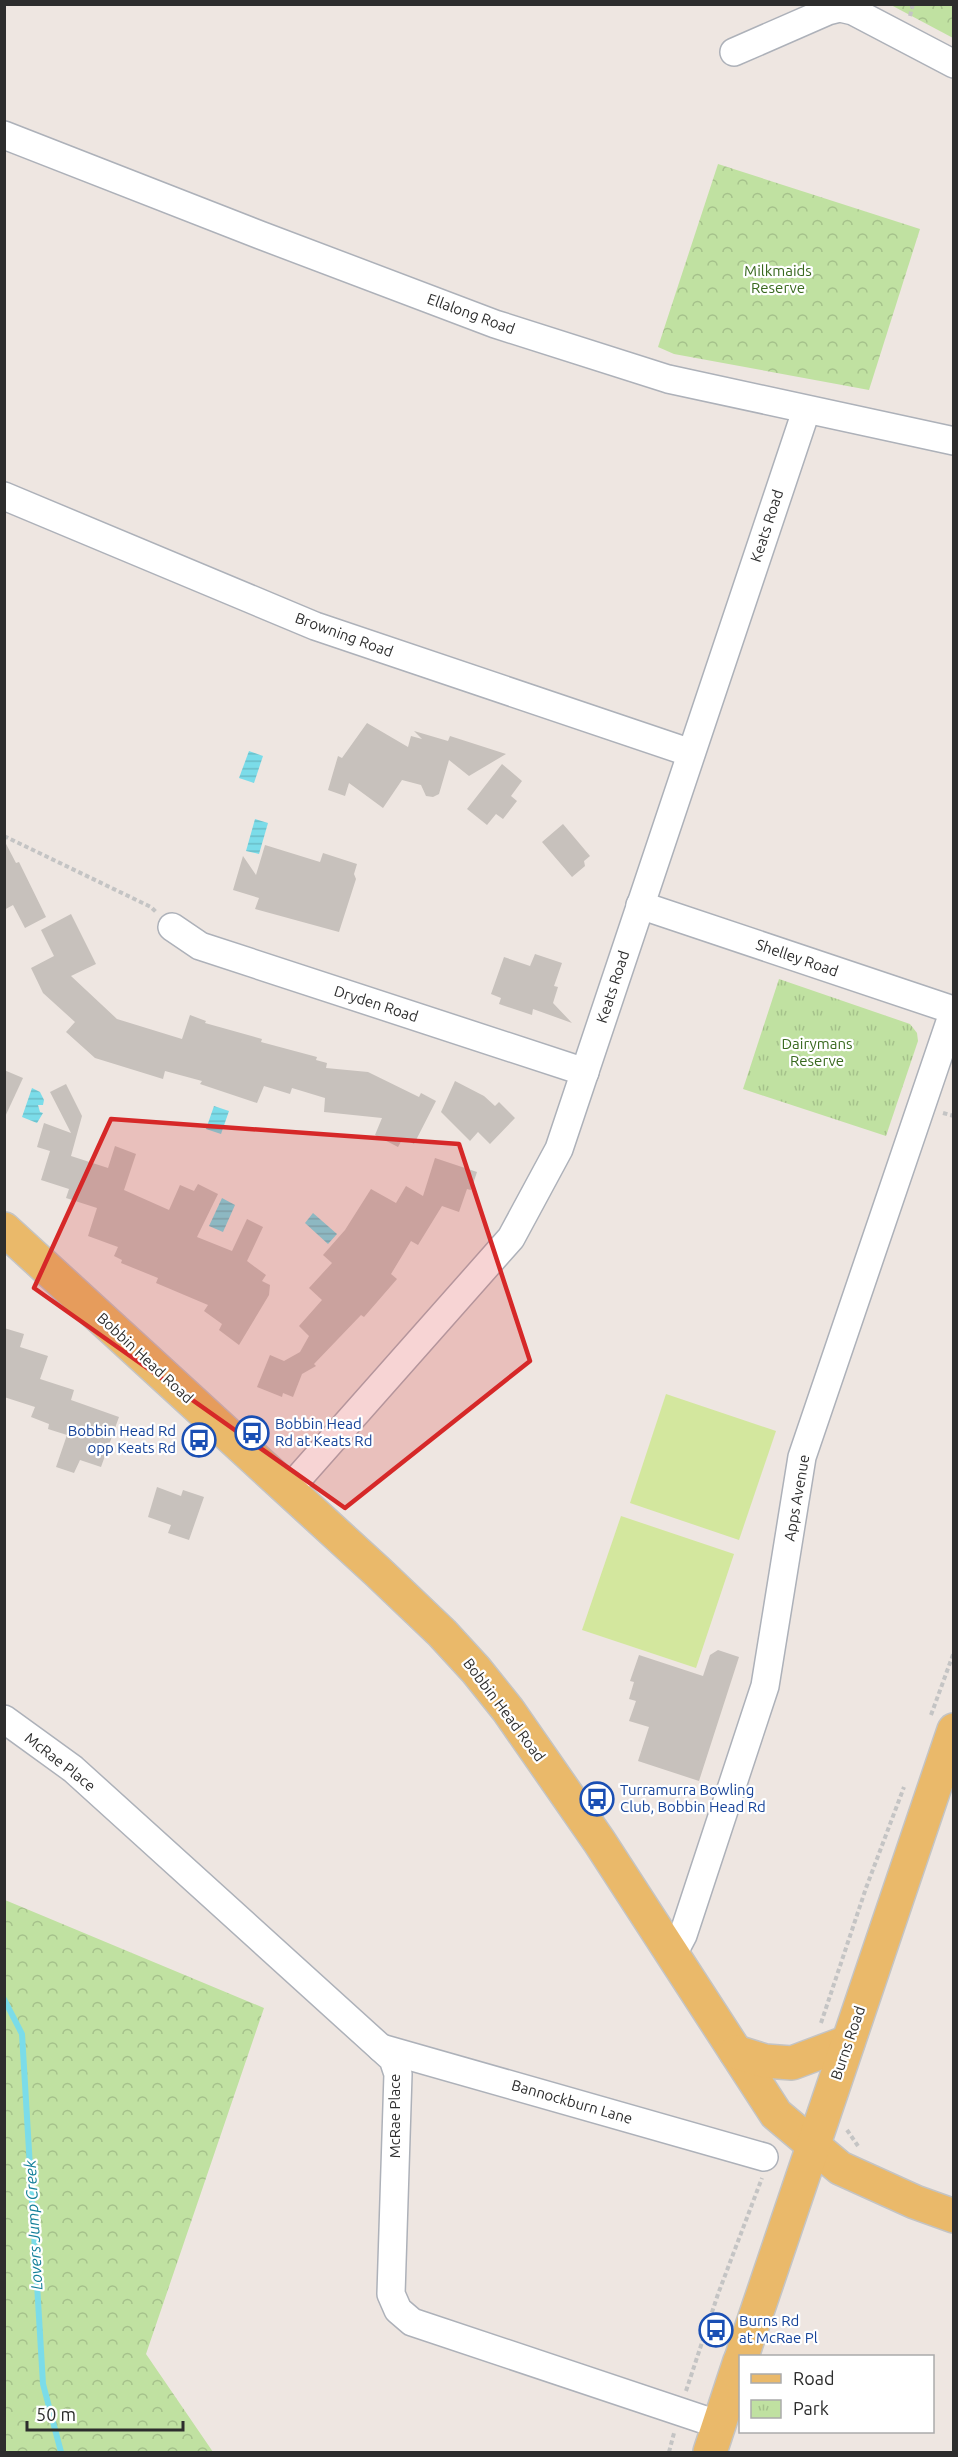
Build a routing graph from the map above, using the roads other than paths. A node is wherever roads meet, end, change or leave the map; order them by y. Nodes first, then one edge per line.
1 (734, 52) dead end
2 (954, 64) edge
3 (4, 135) edge
4 (806, 411) junction
5 (954, 441) edge
6 (4, 496) edge
7 (691, 753) junction
8 (640, 905) junction
9 (172, 927) road end
10 (953, 1010) edge
11 (585, 1072) junction
12 (4, 1229) edge
13 (288, 1490) junction
14 (4, 1719) edge
15 (941, 1727) edge
16 (672, 1956) junction
17 (848, 2042) junction
18 (381, 2048) junction
19 (736, 2052) junction
20 (813, 2145) junction
21 (764, 2157) road end
22 (954, 2216) edge
23 (742, 2355) edge
24 (739, 2367) edge
25 (715, 2439) edge

1 - 2 street
3 - 4 street, Ellalong Road
4 - 5 street, Ellalong Road
4 - 7 street, Keats Road
6 - 7 street, Browning Road
7 - 8 street, Keats Road
8 - 10 street, Shelley Road
8 - 11 street, Keats Road
9 - 11 street, Dryden Road
10 - 16 street, Apps Avenue
11 - 13 street, Keats Road
12 - 13 main road, Bobbin Head Road
13 - 16 main road, Bobbin Head Road
14 - 18 street, McRae Place
15 - 17 main road, Burns Road
16 - 19 main road, Bobbin Head Road
17 - 19 main road
17 - 20 main road, Burns Road
18 - 21 street, Bannockburn Lane
18 - 25 street, McRae Place
19 - 20 main road, Bobbin Head Road
20 - 22 main road, Bobbin Head Road
20 - 23 main road, Burns Road
24 - 25 main road

